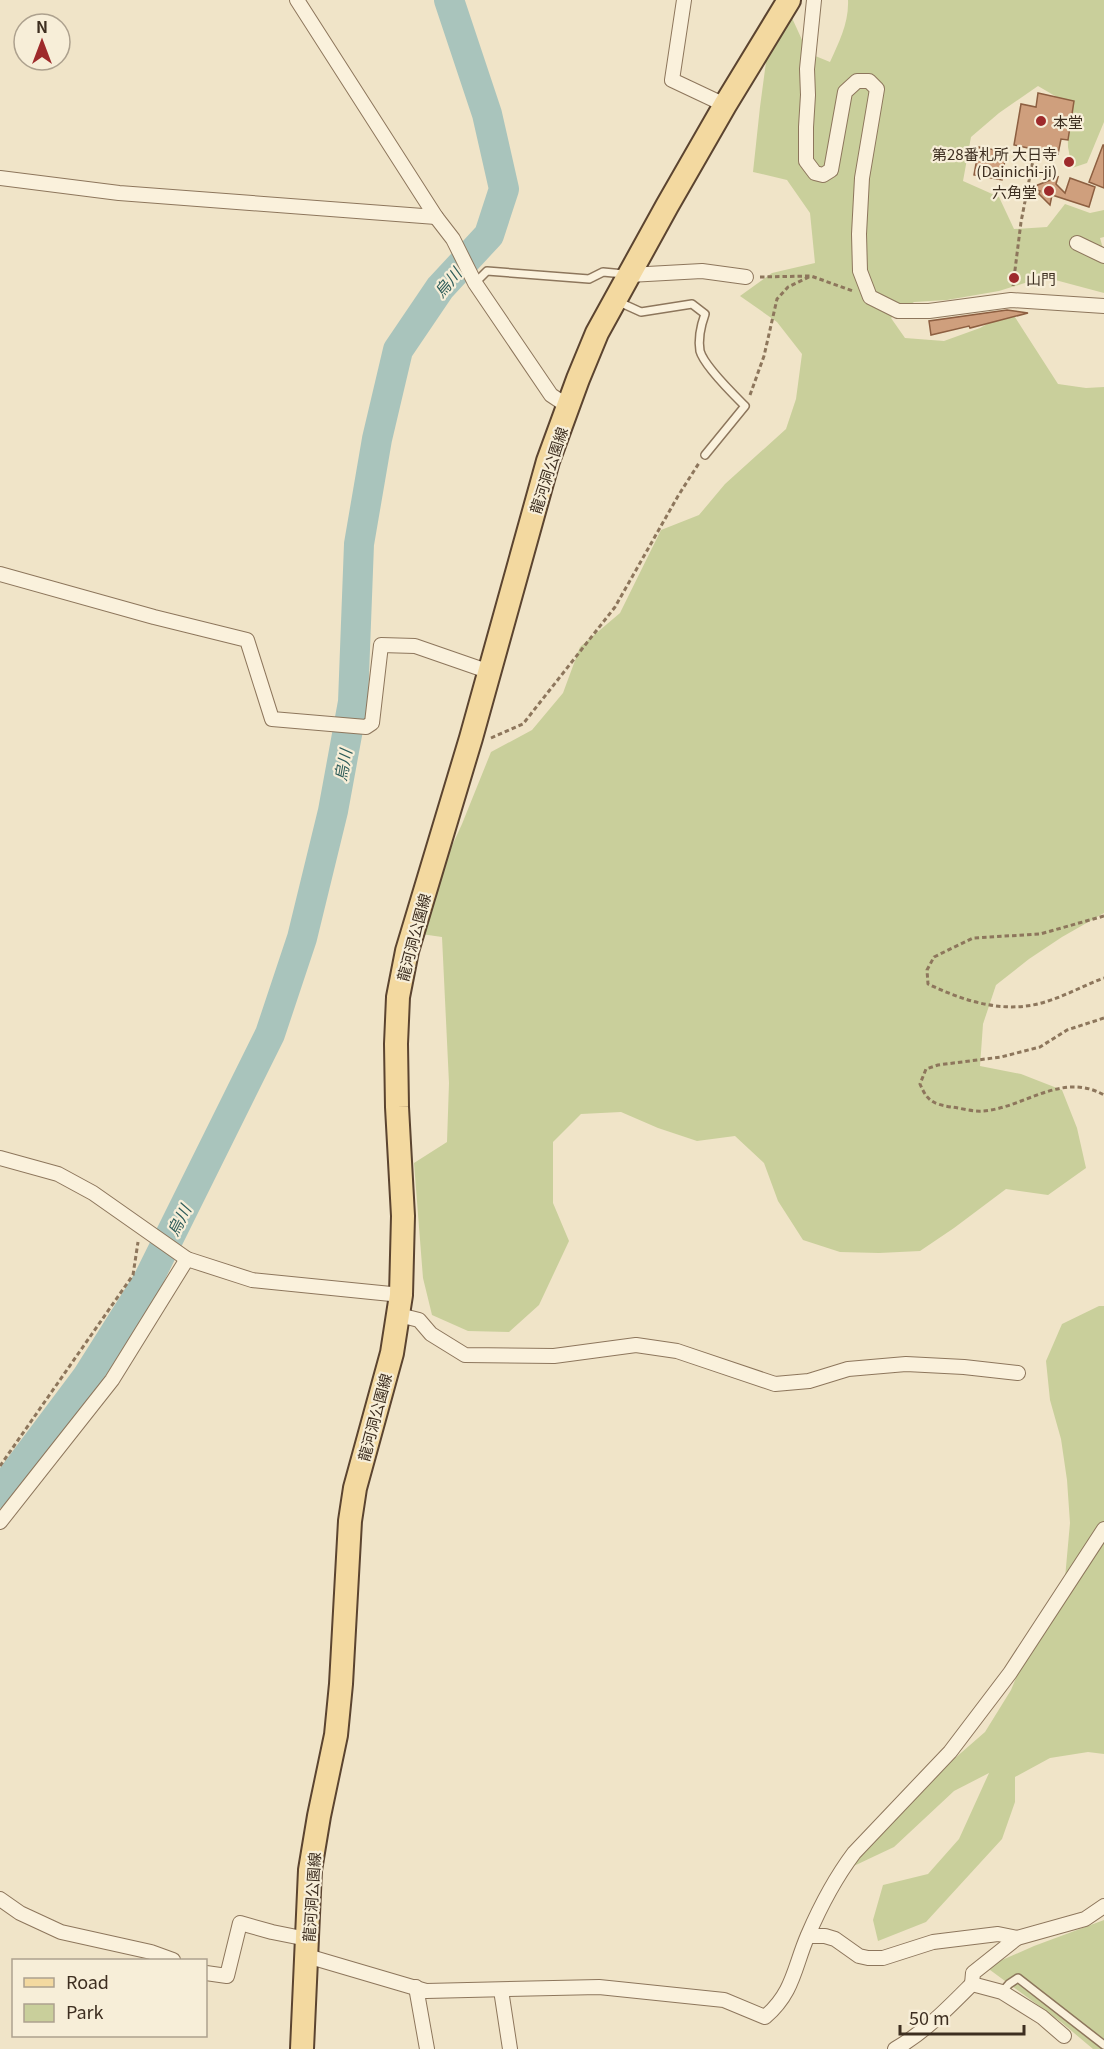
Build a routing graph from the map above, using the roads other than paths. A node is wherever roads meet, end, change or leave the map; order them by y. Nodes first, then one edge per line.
1 (297, 0) edge
2 (684, 0) edge
3 (789, 0) edge
4 (814, 0) edge
5 (725, 105) junction
6 (0, 178) edge
7 (436, 217) junction
8 (1077, 243) dead end
9 (1104, 256) edge
10 (629, 275) junction
11 (746, 277) road end
12 (475, 283) junction
13 (615, 301) junction
14 (1104, 306) edge
15 (569, 407) junction
16 (705, 454) road end
17 (0, 574) edge
18 (490, 672) junction
19 (0, 1158) edge
20 (183, 1257) junction
21 (400, 1305) junction
22 (1018, 1373) dead end
23 (0, 1522) edge
24 (1104, 1529) edge
25 (0, 1899) edge
26 (1104, 1906) edge
27 (808, 1936) junction
28 (1017, 1938) junction
29 (307, 1947) junction
30 (170, 1959) edge
31 (207, 1972) edge
32 (972, 1984) junction
33 (416, 1987) junction
34 (501, 1990) junction
35 (1002, 1992) junction
36 (1064, 2036) dead end
37 (1104, 2045) edge
38 (302, 2049) edge
39 (427, 2049) edge
40 (510, 2049) edge
41 (895, 2049) edge

1 - 7 street
2 - 5 street
3 - 5 main road, 龍河洞公園線
4 - 14 street
5 - 10 main road, 龍河洞公園線
6 - 7 street
7 - 12 street
8 - 9 street
10 - 11 street
10 - 12 lane
10 - 13 main road, 龍河洞公園線
12 - 15 street
13 - 15 main road, 龍河洞公園線
13 - 16 lane
15 - 18 main road, 龍河洞公園線
17 - 18 street
18 - 21 main road, 龍河洞公園線
19 - 20 street
20 - 21 street
20 - 23 street
21 - 22 street
21 - 29 main road, 龍河洞公園線
24 - 27 street
25 - 30 street
26 - 28 street
27 - 28 street
27 - 34 street
28 - 32 street
29 - 31 street
29 - 33 street
29 - 38 main road, 龍河洞公園線
32 - 35 street
32 - 41 street
33 - 34 street
33 - 39 street
34 - 40 street
35 - 36 street
35 - 37 lane

